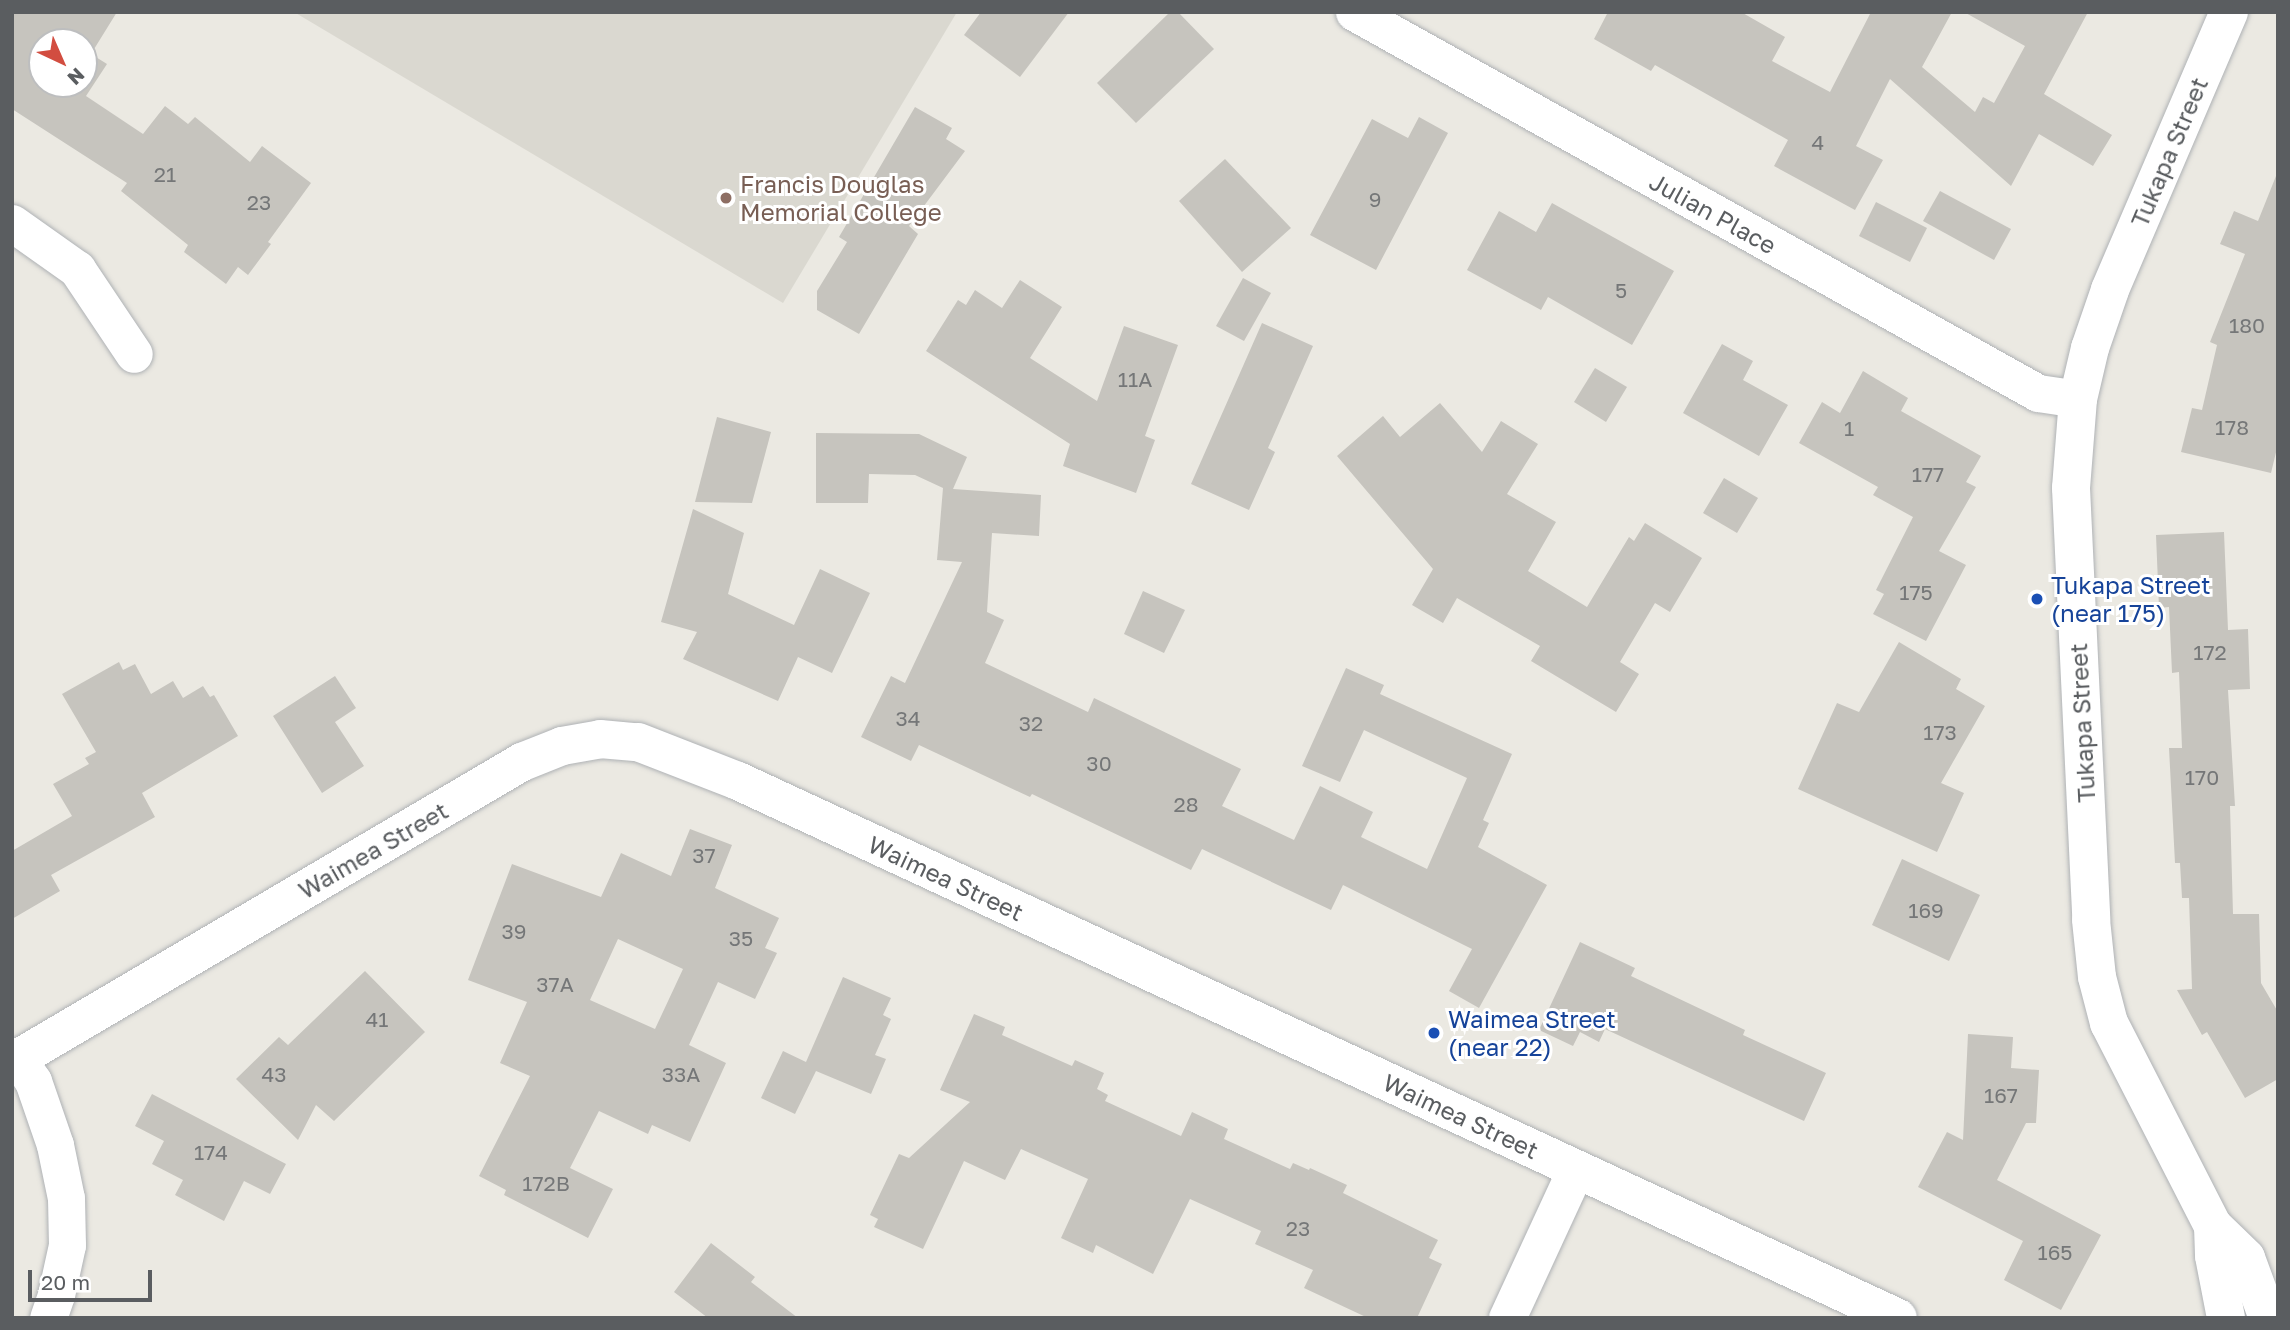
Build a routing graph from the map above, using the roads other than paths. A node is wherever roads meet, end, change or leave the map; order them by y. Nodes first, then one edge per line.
1 (1354, 12) edge
2 (2230, 12) edge
3 (12, 223) edge
4 (134, 354) dead end
5 (2078, 399) junction
6 (15, 1060) edge
7 (1576, 1169) junction
8 (2213, 1226) junction
9 (2223, 1314) edge
10 (48, 1318) edge
11 (1507, 1318) edge
12 (1898, 1318) edge
13 (2268, 1318) edge

1 - 5 street, Julian Place
2 - 5 main road, Tukapa Street
3 - 4 street
5 - 8 main road, Tukapa Street
6 - 7 main road, Waimea Street
6 - 10 street
7 - 11 street
7 - 12 main road, Waimea Street
8 - 9 main road, Tukapa Street
8 - 13 main road, Tukapa Street

